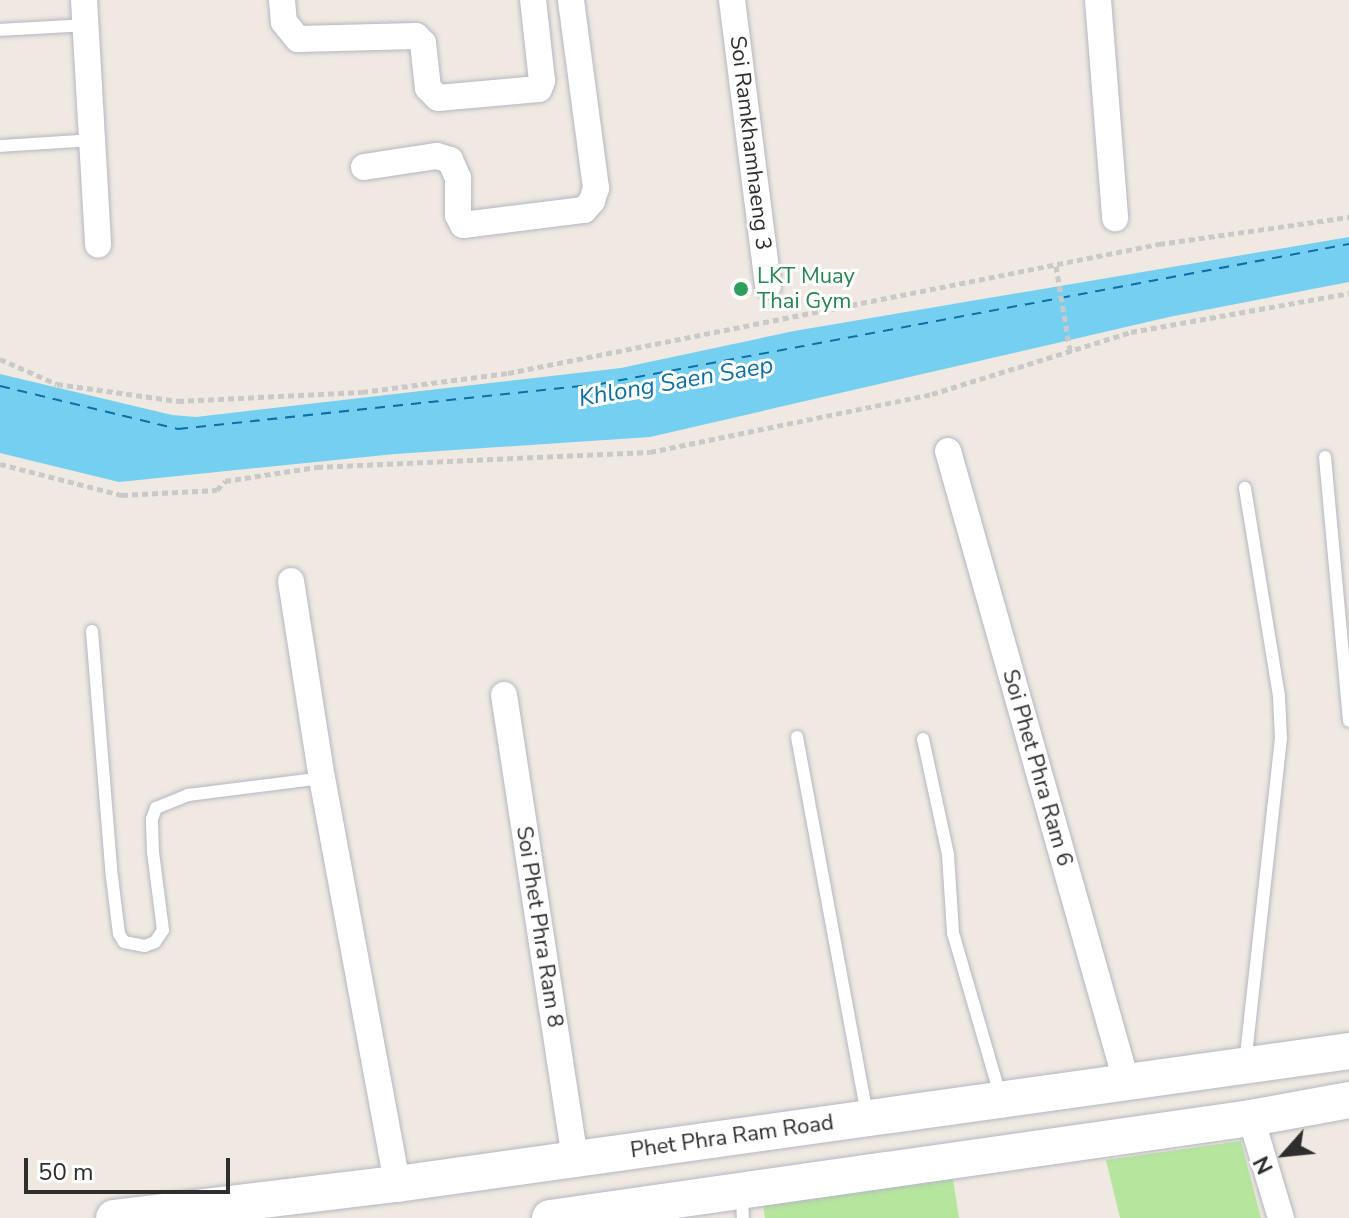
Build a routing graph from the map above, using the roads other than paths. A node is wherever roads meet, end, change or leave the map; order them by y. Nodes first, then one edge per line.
1 (282, 0) edge
2 (533, 0) edge
3 (571, 0) edge
4 (732, 0) edge
5 (1098, 0) edge
6 (85, 13) edge
7 (0, 30) edge
8 (92, 140) junction
9 (0, 146) edge
10 (364, 167) dead end
11 (1115, 218) dead end
12 (98, 245) dead end
13 (768, 286) dead end
14 (948, 451) dead end
15 (1325, 457) dead end
16 (1245, 488) dead end
17 (291, 581) dead end
18 (92, 631) dead end
19 (504, 695) dead end
20 (1349, 721) edge
21 (797, 737) dead end
22 (923, 739) dead end
23 (322, 778) junction
24 (1349, 1051) edge
25 (1244, 1067) junction
26 (1127, 1084) junction
27 (1349, 1100) edge
28 (1002, 1101) junction
29 (1251, 1118) junction
30 (868, 1119) junction
31 (575, 1159) junction
32 (397, 1184) junction
33 (742, 1205) edge
34 (271, 1209) edge
35 (646, 1212) edge
36 (114, 1218) edge
37 (550, 1218) edge
38 (1281, 1218) edge

1 - 2 street
3 - 10 street
4 - 13 street, Soi Ramkhamhaeng 3
5 - 11 street
6 - 7 lane
6 - 8 street
8 - 9 lane
8 - 12 street
14 - 26 street, Soi Phet Phra Ram 6
15 - 20 lane
16 - 25 lane
17 - 23 street
18 - 23 lane
19 - 31 street, Soi Phet Phra Ram 8
21 - 30 lane
22 - 28 lane
23 - 32 street
24 - 25 street, Phet Phra Ram Road
25 - 26 street, Phet Phra Ram Road
26 - 28 street, Phet Phra Ram Road
27 - 29 street
28 - 30 street, Phet Phra Ram Road
29 - 33 street
29 - 38 street
30 - 31 street, Phet Phra Ram Road
31 - 32 street, Phet Phra Ram Road
32 - 34 street, Phet Phra Ram Road
33 - 35 street
34 - 36 street, Phet Phra Ram Road
35 - 37 street

